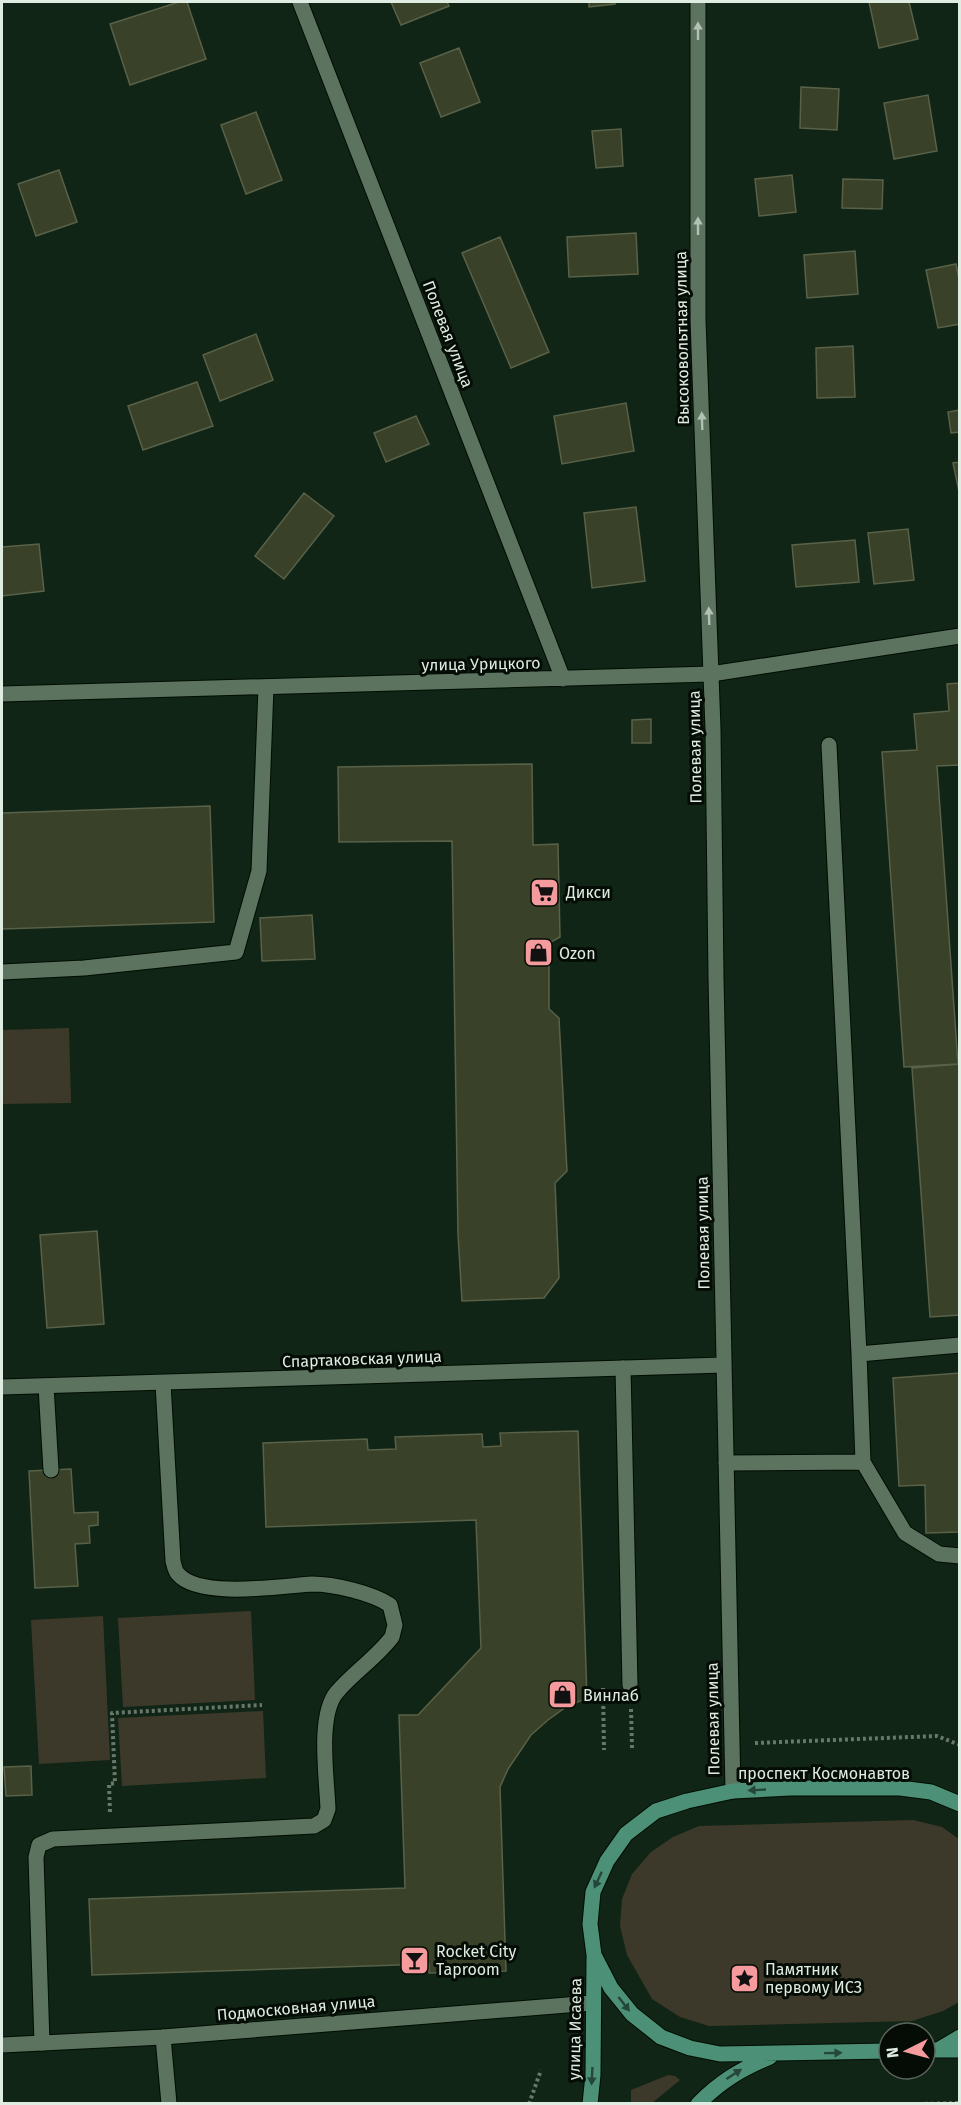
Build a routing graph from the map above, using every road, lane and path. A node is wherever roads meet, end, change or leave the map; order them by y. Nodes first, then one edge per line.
1 (300, 2) edge
2 (698, 2) edge
3 (960, 636) edge
4 (711, 674) junction
5 (563, 680) junction
6 (266, 687) junction
7 (2, 694) edge
8 (829, 745) dead end
9 (2, 972) edge
10 (960, 1345) edge
11 (859, 1354) junction
12 (724, 1365) junction
13 (623, 1368) junction
14 (163, 1383) junction
15 (46, 1386) junction
16 (2, 1387) edge
17 (863, 1462) junction
18 (726, 1463) junction
19 (51, 1470) dead end
20 (960, 1556) edge
21 (630, 1685) joint
22 (262, 1705) dead end
23 (755, 1743) dead end
24 (960, 1745) edge
25 (632, 1748) dead end
26 (733, 1791) junction
27 (960, 1804) edge
28 (111, 1836) junction
29 (594, 1955) junction
30 (592, 2003) junction
31 (163, 2037) junction
32 (960, 2037) edge
33 (42, 2043) junction
34 (2, 2045) edge
35 (937, 2048) edge
36 (937, 2050) edge
37 (960, 2050) edge
38 (877, 2051) edge
39 (777, 2054) junction
40 (541, 2070) dead end
41 (169, 2103) edge
42 (529, 2103) edge
43 (590, 2103) edge
44 (698, 2103) edge
45 (919, 2103) edge
46 (960, 2103) edge

1 - 5 street, Полевая улица
4 -> 2 street, Высоковольтная улица
3 - 4 street, улица Урицкого
4 - 5 street, улица Урицкого
4 - 12 street, Полевая улица
5 - 6 street, улица Урицкого
6 - 7 street, улица Урицкого
6 - 9 street
8 - 11 street
10 - 11 street
11 - 17 street
12 - 13 street, Спартаковская улица
12 - 18 street, Полевая улица
13 - 14 street, Спартаковская улица
13 - 21 street
14 - 15 street, Спартаковская улица
14 - 28 street
15 - 16 street, Спартаковская улица
15 - 19 street
17 - 18 street
17 - 20 street
18 - 26 street, Полевая улица
21 - 25 path
22 - 28 path
23 - 24 path
27 -> 26 main road, проспект Космонавтов
26 -> 29 main road, проспект Космонавтов
28 - 33 street
29 - 30 main road, улица Исаева
29 -> 39 main road, проспект Космонавтов
30 - 31 street, Подмосковная улица
30 -> 43 main road, улица Исаева
31 - 33 street, Подмосковная улица
31 - 41 street
32 - 35 main road
33 - 34 street, Подмосковная улица
36 - 37 main road
39 -> 38 main road, проспект Космонавтов
44 -> 39 main road
40 - 42 path
45 - 46 path

